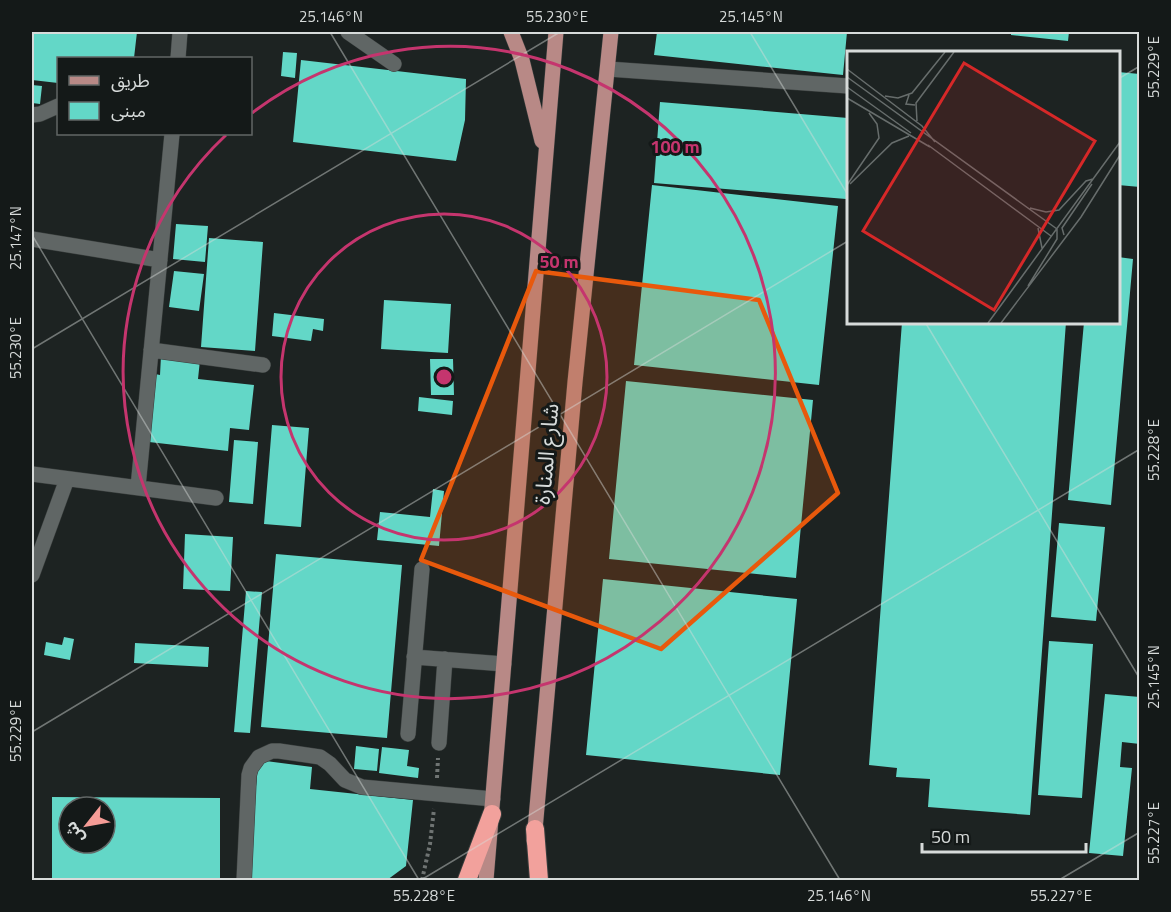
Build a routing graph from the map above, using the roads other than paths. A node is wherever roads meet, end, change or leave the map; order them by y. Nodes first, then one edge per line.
1 (180, 32) edge
2 (348, 32) edge
3 (511, 32) edge
4 (556, 32) edge
5 (612, 34) edge
6 (178, 57) edge
7 (394, 64) dead end
8 (609, 69) junction
9 (847, 86) edge
10 (57, 106) edge
11 (32, 115) edge
12 (172, 135) edge
13 (545, 152) junction
14 (32, 239) edge
15 (160, 260) junction
16 (151, 350) junction
17 (263, 365) dead end
18 (32, 474) edge
19 (67, 479) junction
20 (138, 487) junction
21 (216, 498) dead end
22 (422, 569) dead end
23 (32, 575) edge
24 (414, 657) junction
25 (445, 659) junction
26 (504, 664) junction
27 (408, 734) dead end
28 (439, 742) dead end
29 (492, 807) junction
30 (535, 830) junction
31 (244, 880) edge
32 (467, 880) edge
33 (486, 880) edge
34 (531, 880) edge
35 (539, 880) edge

1 - 6 lane
2 - 7 lane
3 - 13 main road
4 - 13 main road, شارع المنارة
5 - 8 main road, شارع المنارة
8 - 9 lane
8 - 30 main road, شارع المنارة
10 - 11 lane
12 - 15 lane
13 - 26 main road, شارع المنارة
14 - 15 lane
15 - 16 lane
16 - 17 lane
16 - 20 lane
18 - 19 lane
19 - 20 lane
19 - 23 lane
20 - 21 lane
22 - 24 lane
24 - 25 lane
24 - 27 lane
25 - 26 lane
25 - 28 lane
26 - 29 main road, شارع المنارة
29 - 31 lane
29 - 32 highway
29 - 33 main road, شارع المنارة
30 - 34 main road, شارع المنارة
30 - 35 highway

